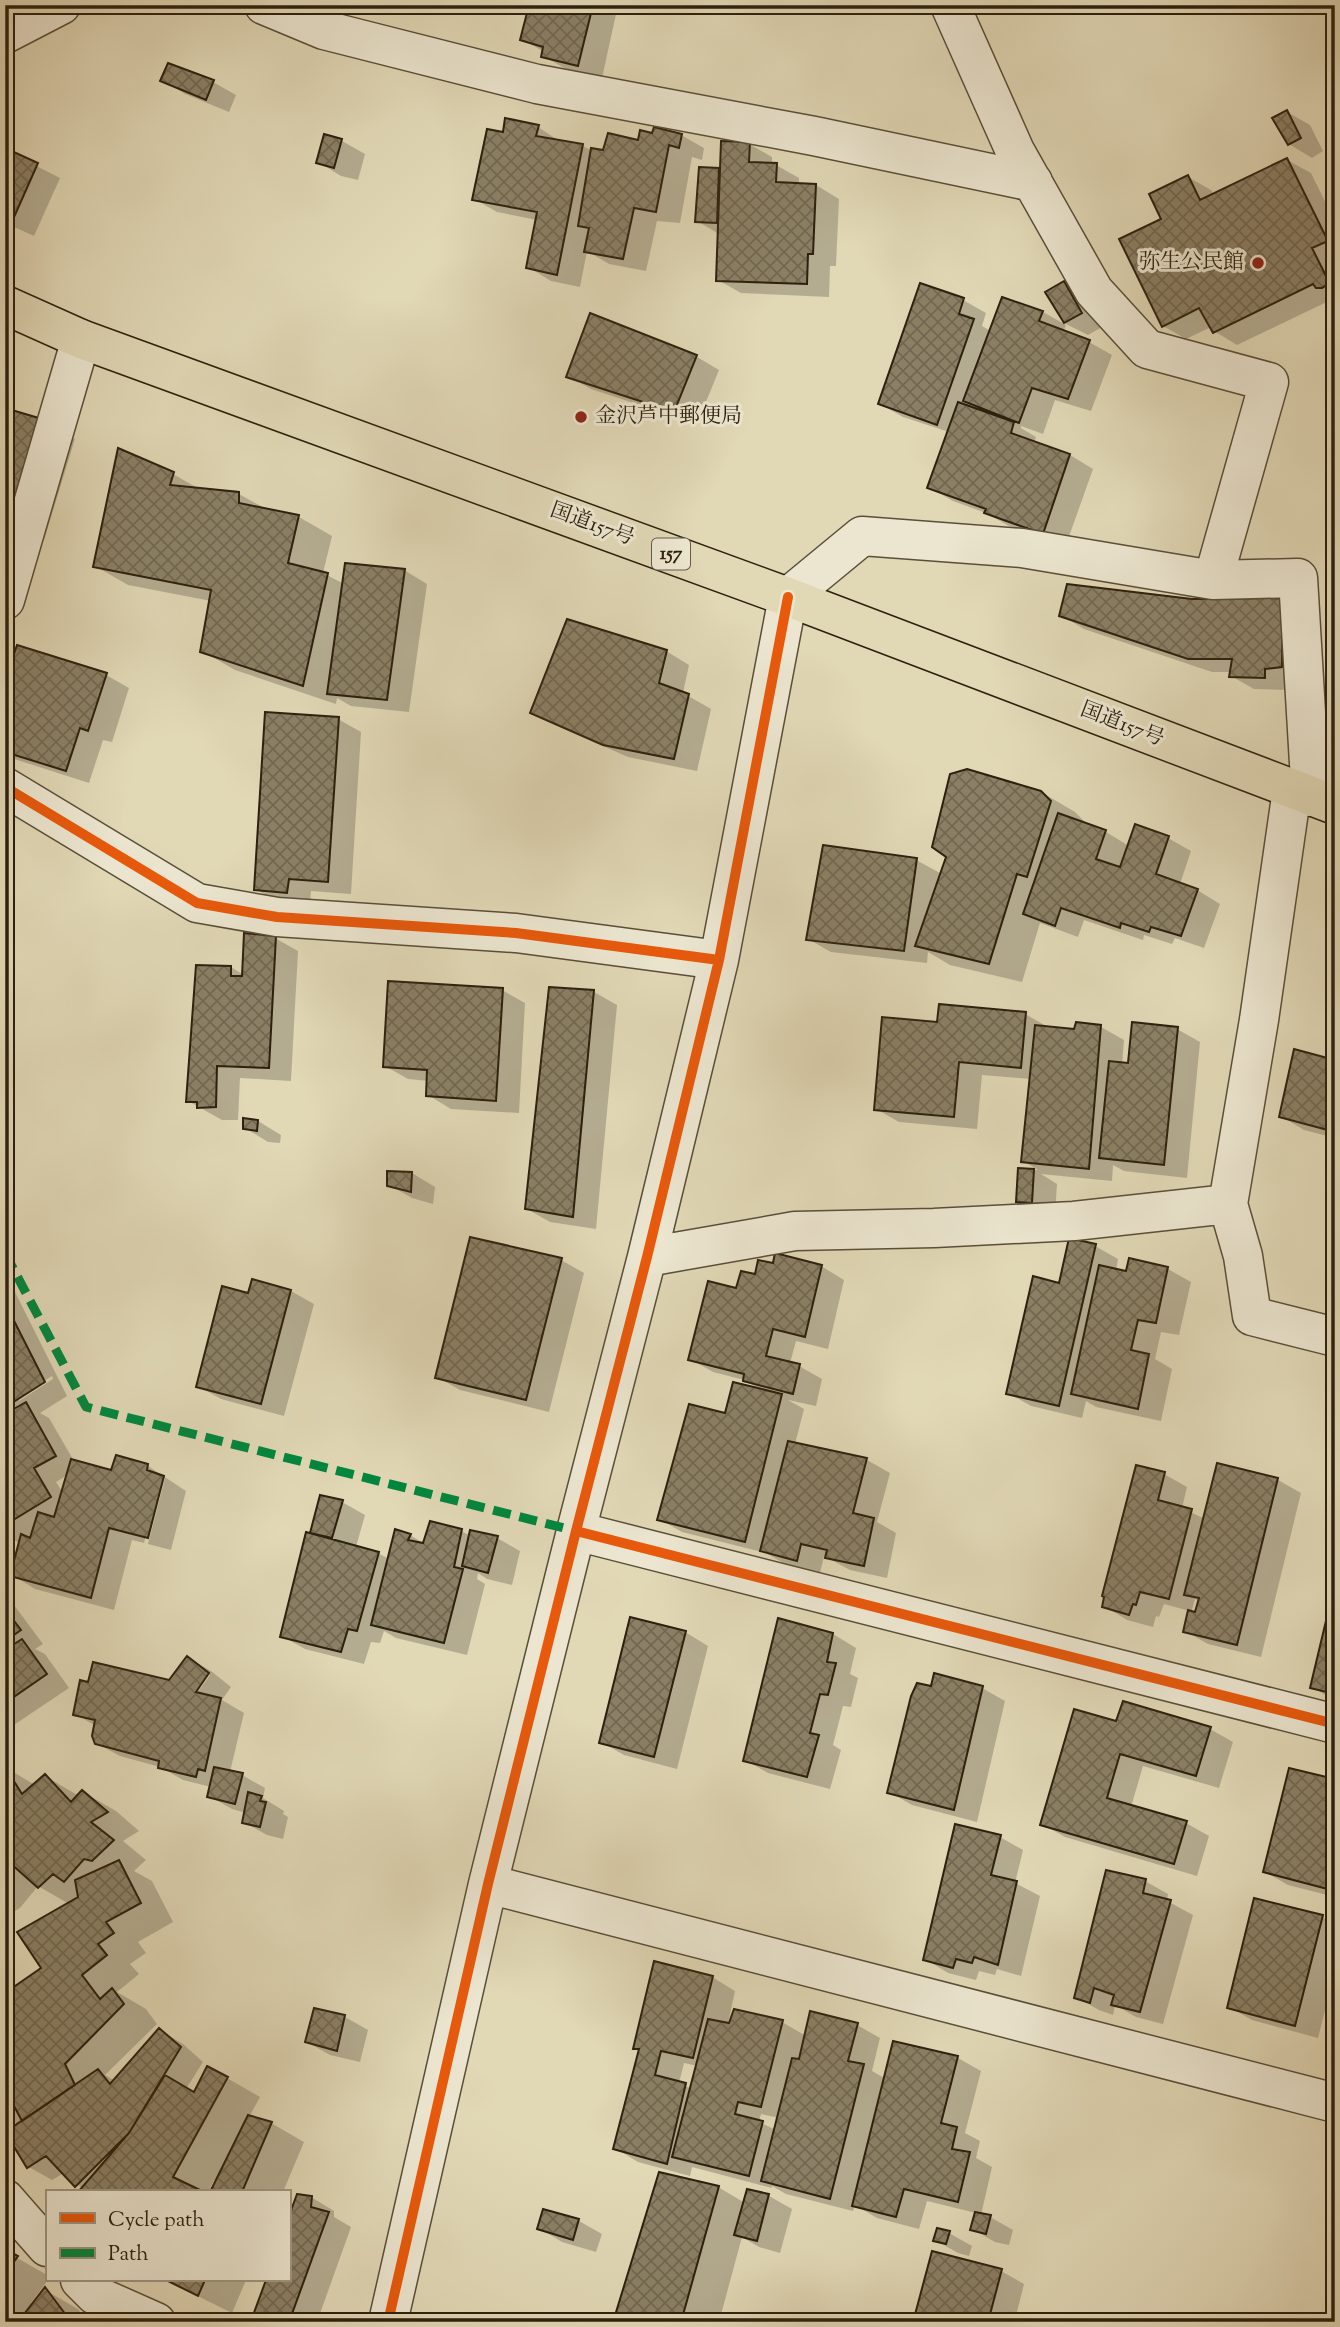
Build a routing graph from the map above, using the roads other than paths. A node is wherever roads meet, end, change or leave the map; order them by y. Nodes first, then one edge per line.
1 (61, 5) edge
2 (264, 5) edge
3 (950, 5) edge
4 (5, 34) edge
5 (1033, 182) junction
6 (5, 305) edge
7 (81, 339) junction
8 (1213, 580) junction
9 (788, 597) junction
10 (5, 600) edge
11 (5, 787) edge
12 (1312, 797) edge
13 (719, 961) junction
14 (1228, 1204) junction
15 (648, 1257) junction
16 (1335, 1337) edge
17 (576, 1531) junction
18 (1335, 1724) edge
19 (488, 1884) junction
20 (1335, 2104) edge
21 (5, 2199) edge
22 (46, 2246) edge
23 (82, 2282) edge
24 (156, 2322) edge
25 (388, 2322) edge

1 - 4 street
2 - 5 street
3 - 5 street
5 - 8 street
6 - 7 highway, 国道157号 / 157
7 - 9 highway, 国道157号 / 157
7 - 10 street
8 - 9 street
8 - 12 street
9 - 12 highway, 国道157号 / 157
9 - 13 street
11 - 13 street
12 - 14 street
13 - 15 street
14 - 15 street
14 - 16 street
15 - 17 street
17 - 18 street
17 - 19 street
19 - 20 street
19 - 25 street
21 - 22 street
23 - 24 street

